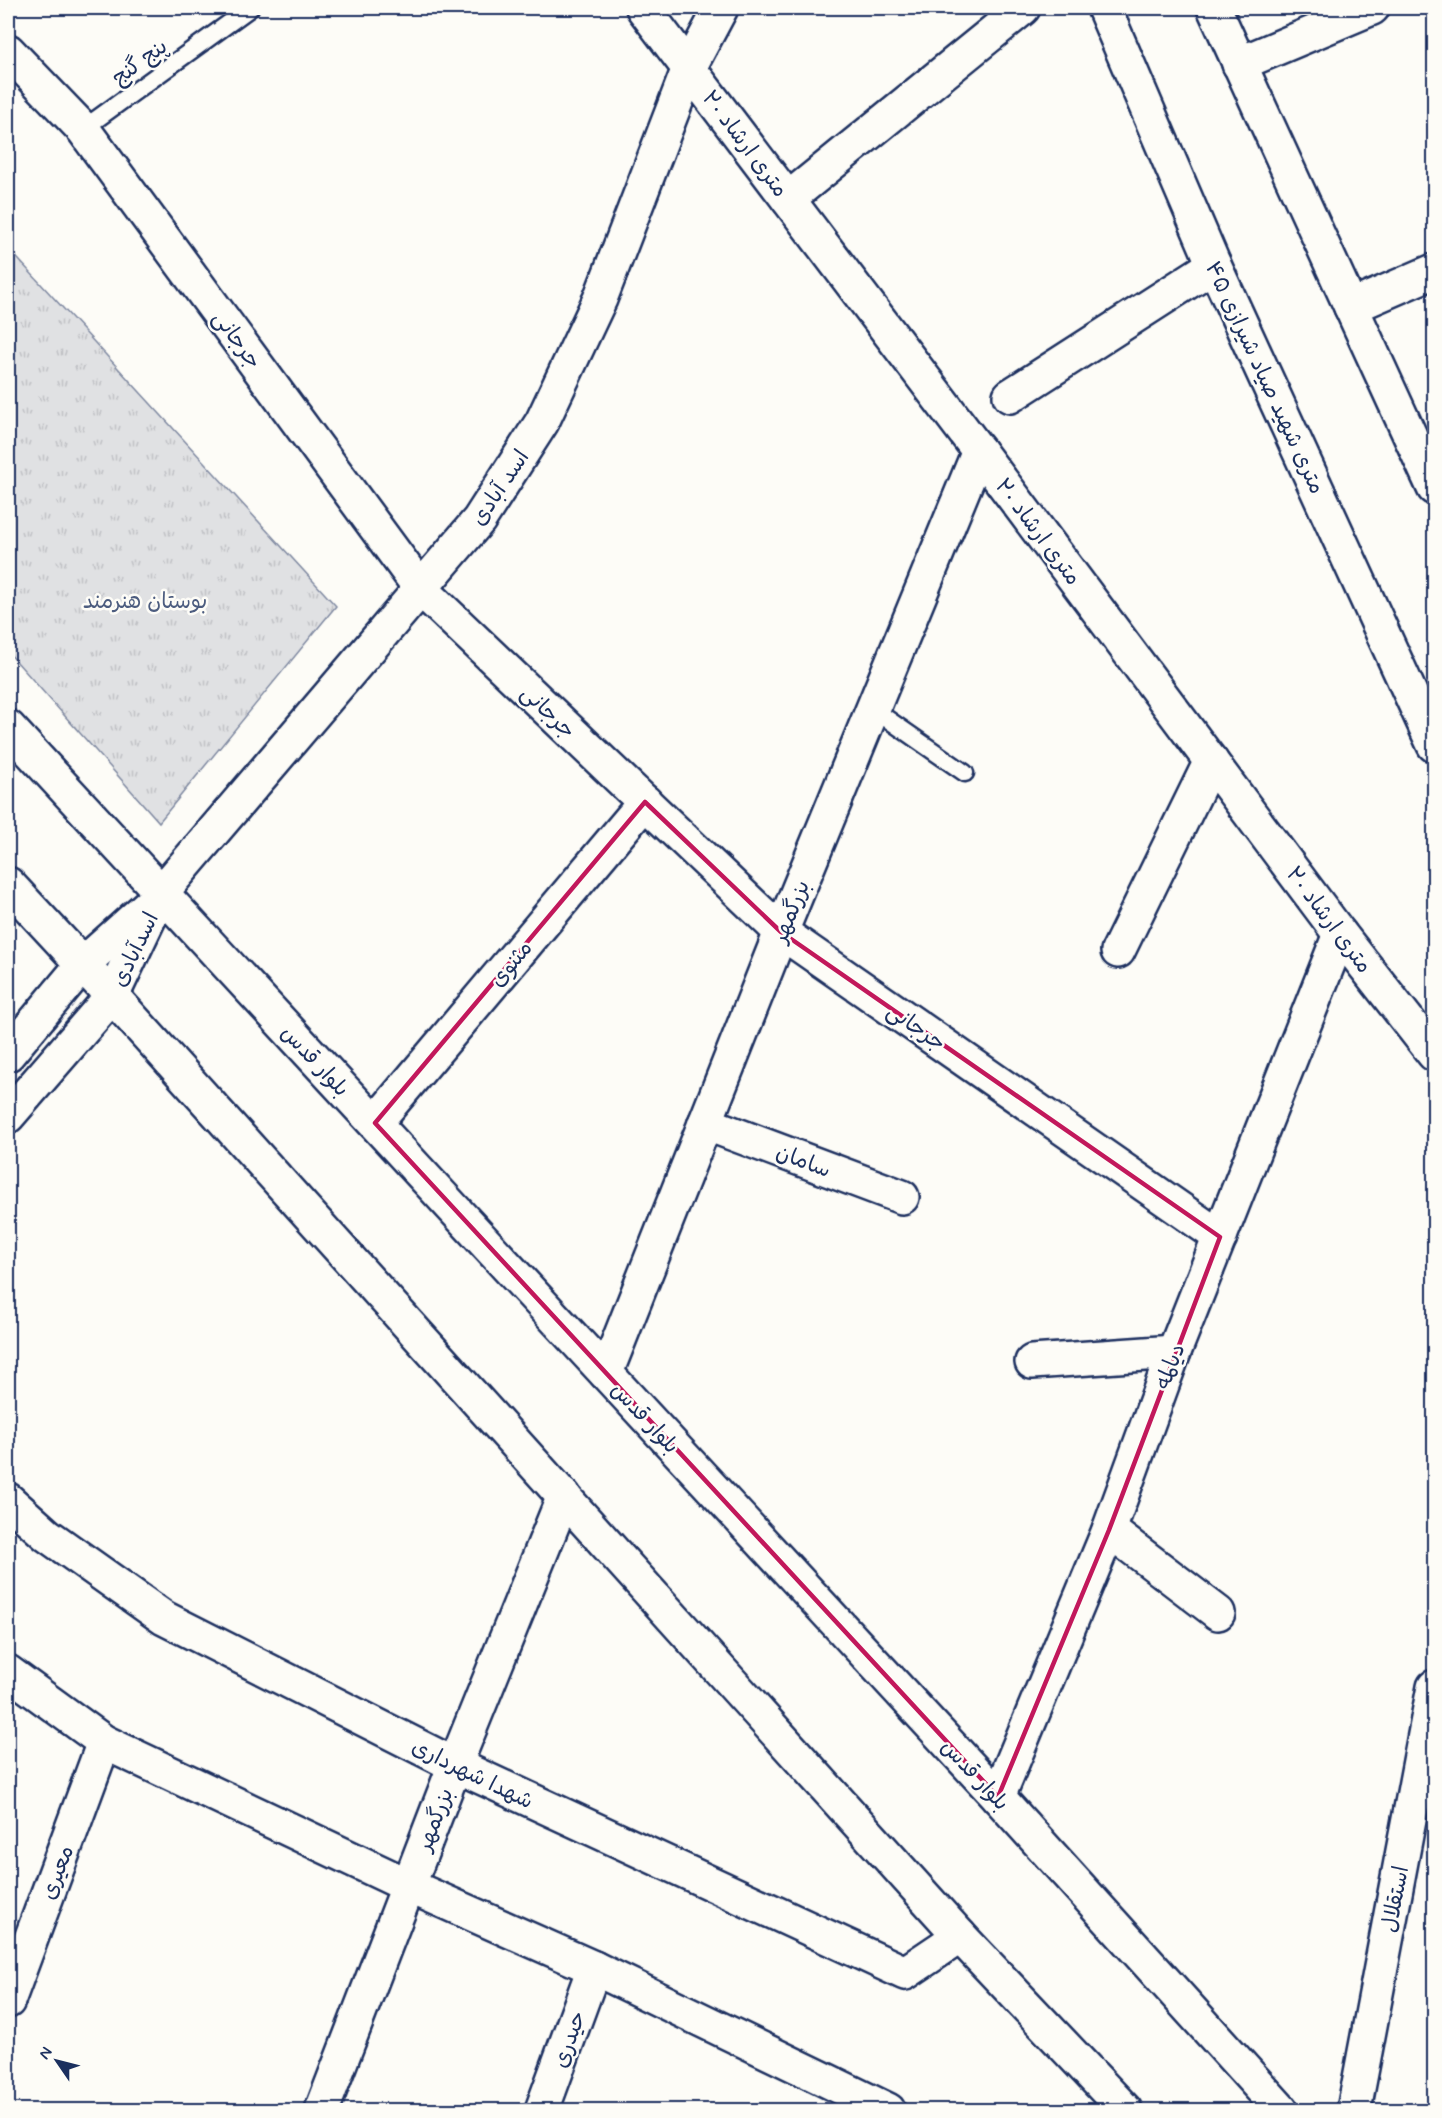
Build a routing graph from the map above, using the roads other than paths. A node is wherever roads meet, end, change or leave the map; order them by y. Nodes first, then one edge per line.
1 (250, 8) edge
2 (643, 8) edge
3 (721, 8) edge
4 (1023, 8) edge
5 (1104, 8) edge
6 (1214, 8) edge
7 (1372, 8) edge
8 (8, 51) edge
9 (1239, 64) junction
10 (689, 68) junction
11 (83, 129) junction
12 (788, 199) junction
13 (1214, 265) junction
14 (1434, 271) edge
15 (1351, 307) junction
16 (1010, 396) dead end
17 (979, 451) junction
18 (1434, 488) edge
19 (421, 589) junction
20 (873, 709) junction
21 (8, 727) edge
22 (1434, 745) edge
23 (1211, 760) junction
24 (965, 773) dead end
25 (645, 802) junction
26 (8, 884) edge
27 (161, 893) junction
28 (781, 932) junction
29 (1340, 933) junction
30 (1118, 951) dead end
31 (83, 964) junction
32 (112, 996) junction
33 (8, 1054) edge
34 (1434, 1054) edge
35 (8, 1116) edge
36 (705, 1123) junction
37 (375, 1124) junction
38 (902, 1197) dead end
39 (1220, 1237) junction
40 (1174, 1352) junction
41 (1032, 1362) dead end
42 (606, 1373) junction
43 (564, 1496) junction
44 (8, 1500) edge
45 (1109, 1530) junction
46 (1218, 1613) dead end
47 (8, 1672) edge
48 (1434, 1687) edge
49 (104, 1743) junction
50 (455, 1765) junction
51 (998, 1797) junction
52 (409, 1886) junction
53 (960, 1936) junction
54 (594, 1968) junction
55 (8, 2001) edge
56 (322, 2110) edge
57 (542, 2110) edge
58 (884, 2110) edge
59 (1125, 2110) edge
60 (1281, 2110) edge
61 (1354, 2110) edge

1 - 11 lane, پنج گنج
2 - 10 street, ۲۰ متری ارشاد
3 - 10 street, اسد آبادی
4 - 12 street
5 - 13 street, ۴۵ متری شهید صیاد شیرازی
6 - 9 street
7 - 9 street
8 - 11 street, جرجانی
9 - 15 street
10 - 12 street, ۲۰ متری ارشاد
10 - 19 street, اسد آبادی
11 - 19 street, جرجانی
12 - 17 street, ۲۰ متری ارشاد
13 - 16 street
13 - 22 street, ۴۵ متری شهید صیاد شیرازی
14 - 15 street
15 - 18 street
17 - 20 street, بزرگمهر
17 - 23 street, ۲۰ متری ارشاد
19 - 25 street, جرجانی
19 - 27 street, اسد آبادی
20 - 24 lane
20 - 28 street, بزرگمهر
21 - 27 street, بلوار قدس
23 - 29 street, ۲۰ متری ارشاد
23 - 30 street
25 - 28 street, جرجانی
25 - 37 street, مثنوی
26 - 31 street
27 - 31 street, اسدآبادی
27 - 32 street, اسدآبادی
27 - 37 street, بلوار قدس
28 - 36 street, بزرگمهر
28 - 39 street, جرجانی
29 - 34 street, ۲۰ متری ارشاد
29 - 39 street, دیالمه
31 - 32 street
31 - 33 street, اسدآبادی
32 - 35 street, اسدآبادی
32 - 43 street
36 - 38 street, سامان
36 - 42 street, بزرگمهر
37 - 42 street, بلوار قدس
39 - 40 street, دیالمه
40 - 41 street
40 - 45 street, دیالمه
42 - 51 street, بلوار قدس
43 - 50 street, بزرگمهر
43 - 53 street
44 - 50 street, شهدا شهرداری
45 - 46 street
45 - 51 street, دیالمه
47 - 49 street
48 - 61 street, استقلال
49 - 52 street
49 - 55 street, معیری
50 - 52 street, بزرگمهر
50 - 53 street, شهدا شهرداری
51 - 60 street, بلوار قدس
52 - 54 street
52 - 56 street, بزرگمهر
53 - 59 street
54 - 57 street, حیدری
54 - 58 street

